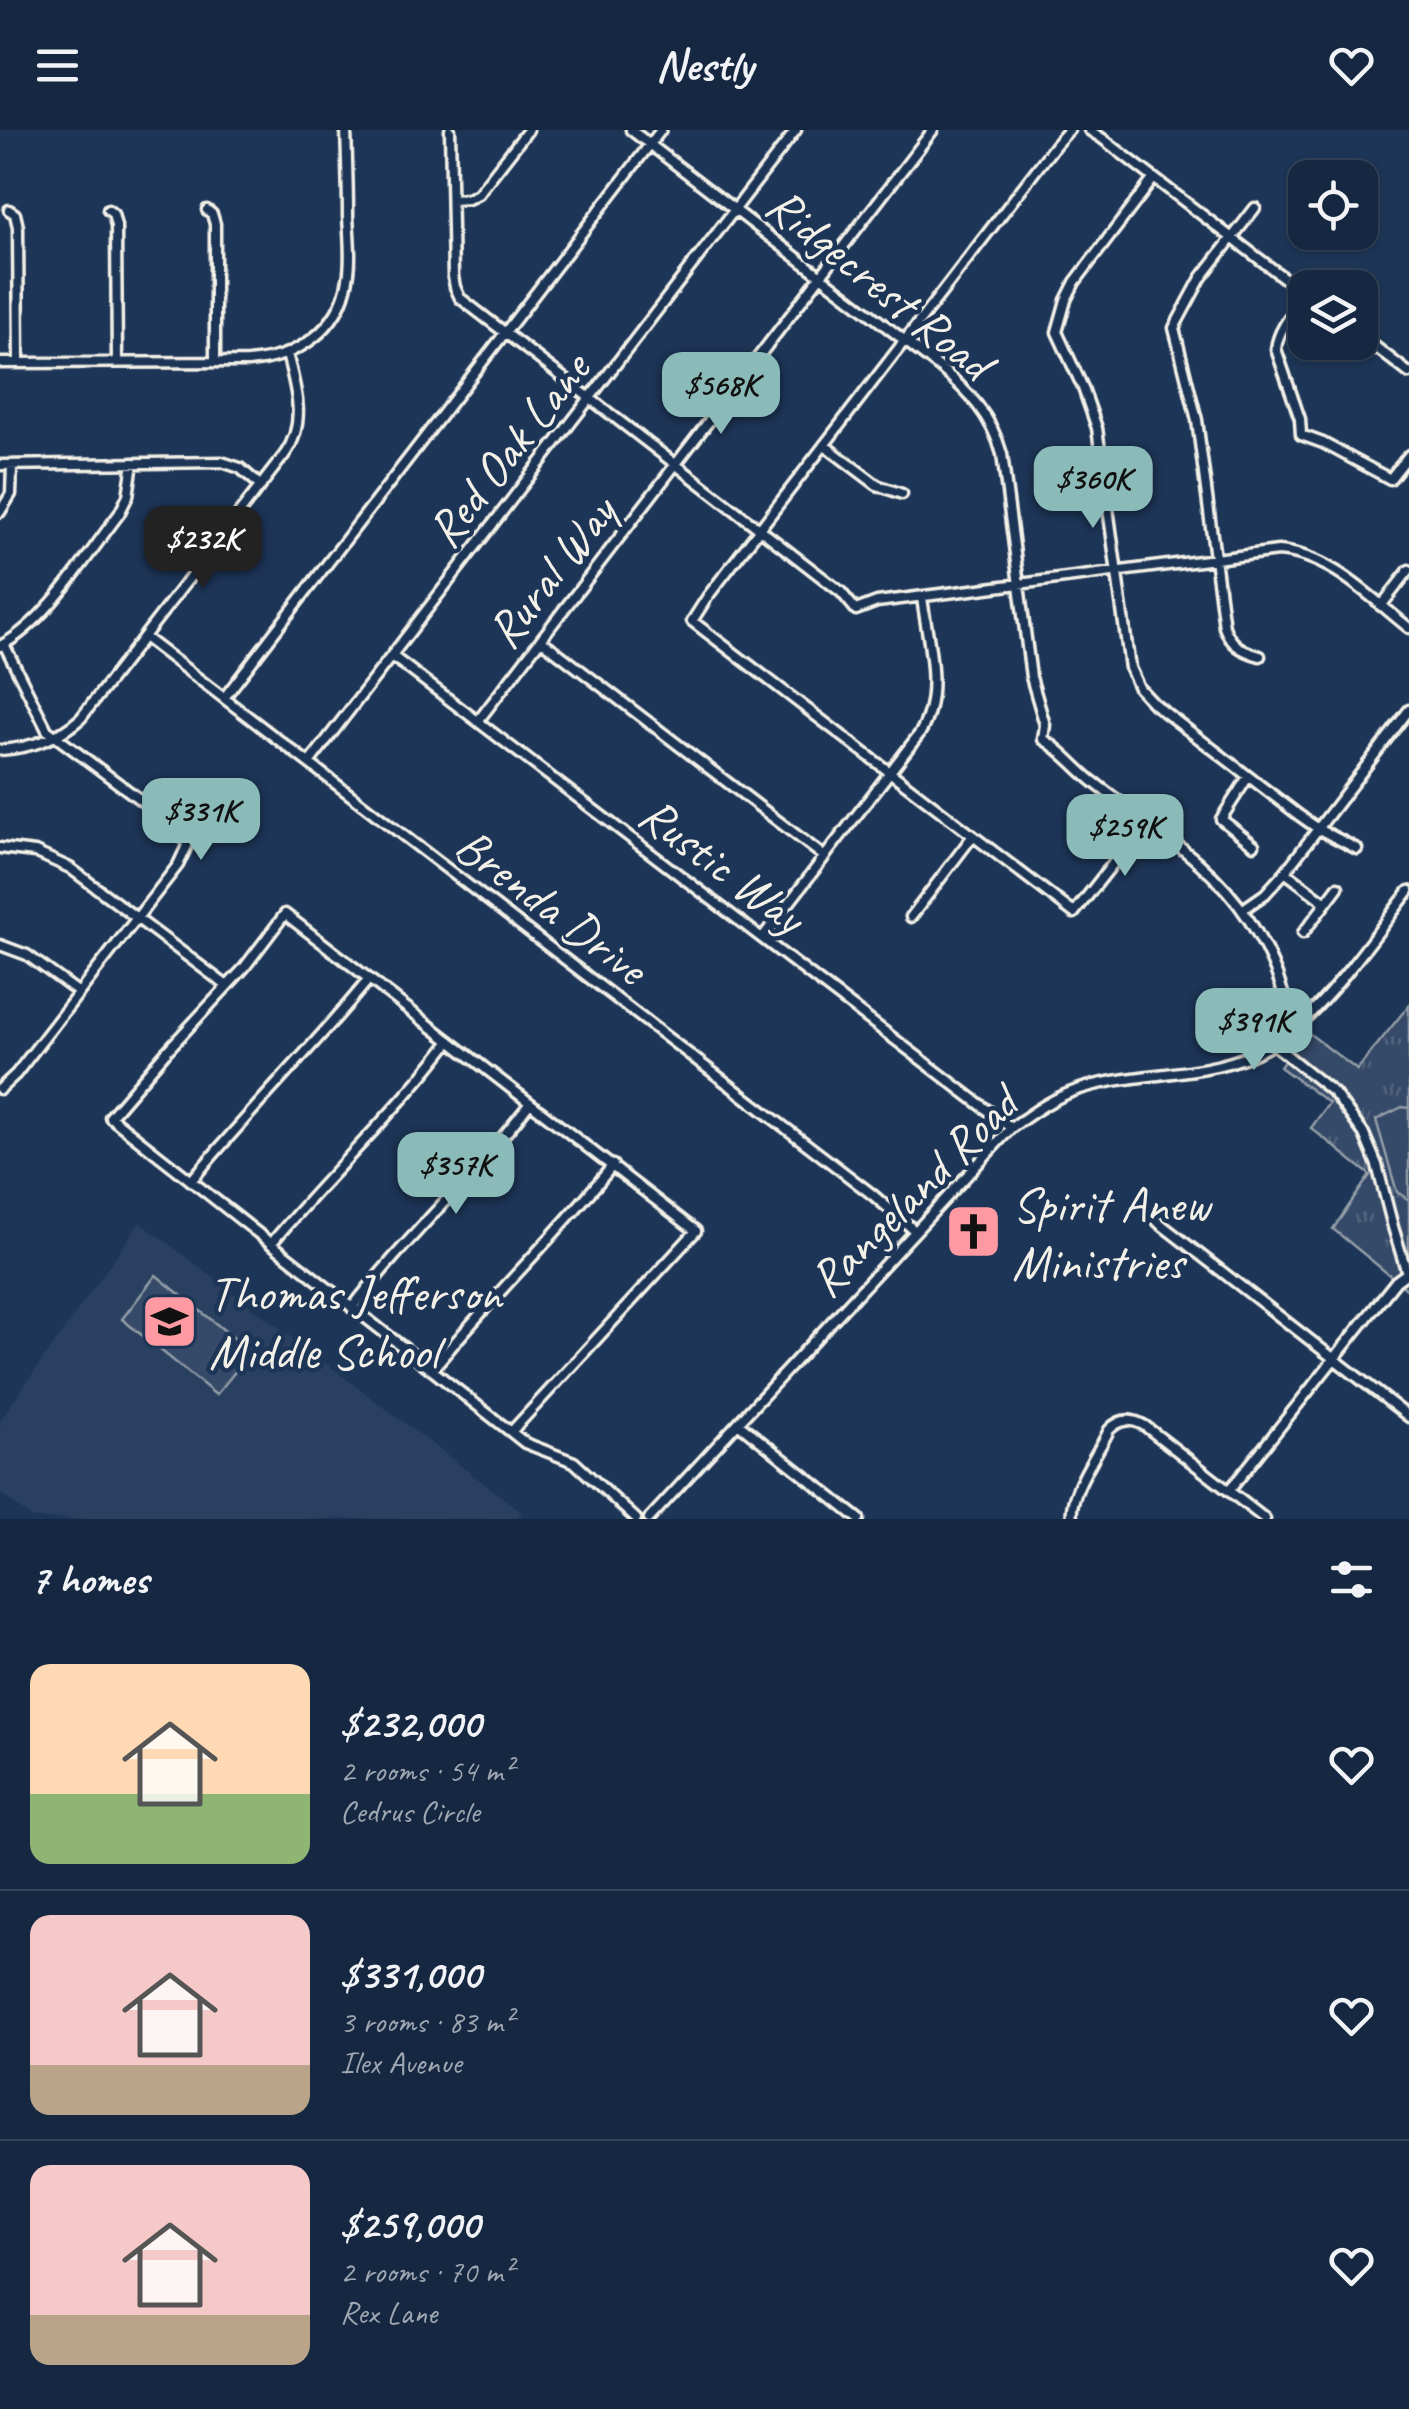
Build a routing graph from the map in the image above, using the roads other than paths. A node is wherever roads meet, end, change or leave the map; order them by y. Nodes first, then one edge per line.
1 (346, 130) edge
2 (450, 130) edge
3 (528, 130) edge
4 (631, 130) edge
5 (662, 130) edge
6 (796, 130) edge
7 (933, 130) edge
8 (1069, 130) edge
9 (1088, 130) edge
10 (650, 145) junction
11 (1154, 178) junction
12 (452, 200) junction
13 (1254, 208) dead end
14 (9, 210) dead end
15 (108, 210) dead end
16 (206, 210) dead end
17 (735, 210) junction
18 (1232, 238) junction
19 (821, 276) junction
20 (1288, 282) edge
21 (1288, 320) edge
22 (505, 334) junction
23 (904, 340) junction
24 (1378, 349) edge
25 (287, 354) junction
26 (215, 362) junction
27 (19, 363) junction
28 (117, 363) junction
29 (0, 364) edge
30 (1409, 372) edge
31 (589, 399) junction
32 (824, 445) junction
33 (1409, 456) edge
34 (133, 463) junction
35 (0, 465) edge
36 (12, 465) junction
37 (676, 465) junction
38 (261, 486) junction
39 (902, 494) dead end
40 (0, 512) edge
41 (760, 530) junction
42 (1214, 558) junction
43 (1409, 570) edge
44 (1116, 571) junction
45 (1019, 584) junction
46 (922, 596) junction
47 (1381, 606) junction
48 (1409, 628) edge
49 (144, 638) junction
50 (542, 640) junction
51 (2, 645) edge
52 (392, 656) junction
53 (1260, 656) dead end
54 (224, 698) junction
55 (1409, 710) edge
56 (478, 721) junction
57 (56, 736) junction
58 (0, 750) edge
59 (309, 763) junction
60 (889, 774) junction
61 (1248, 777) junction
62 (1145, 823) junction
63 (1317, 828) junction
64 (972, 837) junction
65 (1254, 845) dead end
66 (0, 848) edge
67 (1357, 849) dead end
68 (825, 857) junction
69 (1284, 872) junction
70 (1338, 887) dead end
71 (1409, 891) edge
72 (1326, 903) junction
73 (1242, 910) junction
74 (911, 917) dead end
75 (137, 918) junction
76 (1304, 933) dead end
77 (762, 938) junction
78 (0, 945) edge
79 (368, 978) junction
80 (227, 986) junction
81 (78, 993) junction
82 (1296, 1025) junction
83 (450, 1041) junction
84 (1273, 1044) junction
85 (0, 1089) edge
86 (530, 1103) junction
87 (1011, 1128) junction
88 (612, 1165) junction
89 (190, 1181) junction
90 (1158, 1222) dead end
91 (915, 1231) junction
92 (271, 1244) junction
93 (352, 1308) junction
94 (1336, 1360) junction
95 (432, 1370) junction
96 (1409, 1417) edge
97 (738, 1423) junction
98 (511, 1432) junction
99 (1230, 1491) junction
100 (636, 1519) edge
101 (649, 1519) edge
102 (858, 1519) edge
103 (1072, 1519) edge
104 (1265, 1519) edge

1 - 25 street
2 - 12 street
3 - 12 street
4 - 10 street, Ridgecrest Road
5 - 10 street
6 - 17 street, Red Oak Lane
7 - 19 street, Rural Way
8 - 23 street
9 - 11 street
10 - 17 street, Ridgecrest Road
10 - 22 street
11 - 18 street
11 - 44 street
12 - 22 street
13 - 18 street
14 - 27 street
15 - 28 street
16 - 26 street
17 - 19 street, Ridgecrest Road
17 - 31 street, Red Oak Lane
18 - 20 street
18 - 42 street
19 - 23 street, Ridgecrest Road
19 - 37 street, Rural Way
21 - 33 street
22 - 31 street
22 - 54 street
23 - 32 street
23 - 45 street, Ridgecrest Road
24 - 30 street
25 - 26 street
25 - 38 street
26 - 28 street
27 - 28 street
27 - 29 street
31 - 37 street
31 - 52 street, Red Oak Lane
32 - 39 street
32 - 41 street
34 - 36 street
34 - 38 street
34 - 51 street
35 - 36 street
36 - 40 street
37 - 41 street
37 - 50 street, Rural Way
38 - 49 street
41 - 46 street
41 - 60 street
42 - 44 street
42 - 47 street
42 - 53 street
43 - 47 street
44 - 45 street
44 - 61 street
45 - 46 street
45 - 62 street, Ridgecrest Road
46 - 60 street
47 - 48 street
49 - 54 street, Brenda Drive
49 - 57 street
50 - 56 street, Rural Way
50 - 68 street
51 - 57 street
52 - 56 street, Rustic Way
52 - 59 street, Red Oak Lane
54 - 59 street, Brenda Drive
55 - 63 street
56 - 77 street, Rustic Way
57 - 58 street
57 - 75 street
59 - 91 street, Brenda Drive
60 - 64 street
60 - 68 street
61 - 63 street
61 - 65 street
62 - 64 street
62 - 73 street, Ridgecrest Road
63 - 67 street
63 - 69 street
64 - 74 street
66 - 75 street
68 - 77 street
69 - 72 street
69 - 73 street
70 - 72 street
71 - 82 street, Rangeland Road
72 - 76 street
73 - 82 street, Ridgecrest Road
75 - 80 street
75 - 81 street
77 - 87 street, Rustic Way
78 - 81 street
79 - 80 street
79 - 83 street
79 - 89 street
80 - 89 street
81 - 85 street
82 - 84 street, Rangeland Road
83 - 86 street
83 - 92 street
84 - 87 street, Rangeland Road
84 - 94 street
86 - 88 street
86 - 93 street
87 - 91 street, Rangeland Road
88 - 95 street
88 - 98 street
89 - 92 street
90 - 94 street
91 - 97 street, Rangeland Road
92 - 93 street
93 - 95 street
94 - 96 street
94 - 99 street
95 - 98 street
97 - 101 street, Rangeland Road
97 - 102 street
98 - 100 street
99 - 103 street
99 - 104 street

